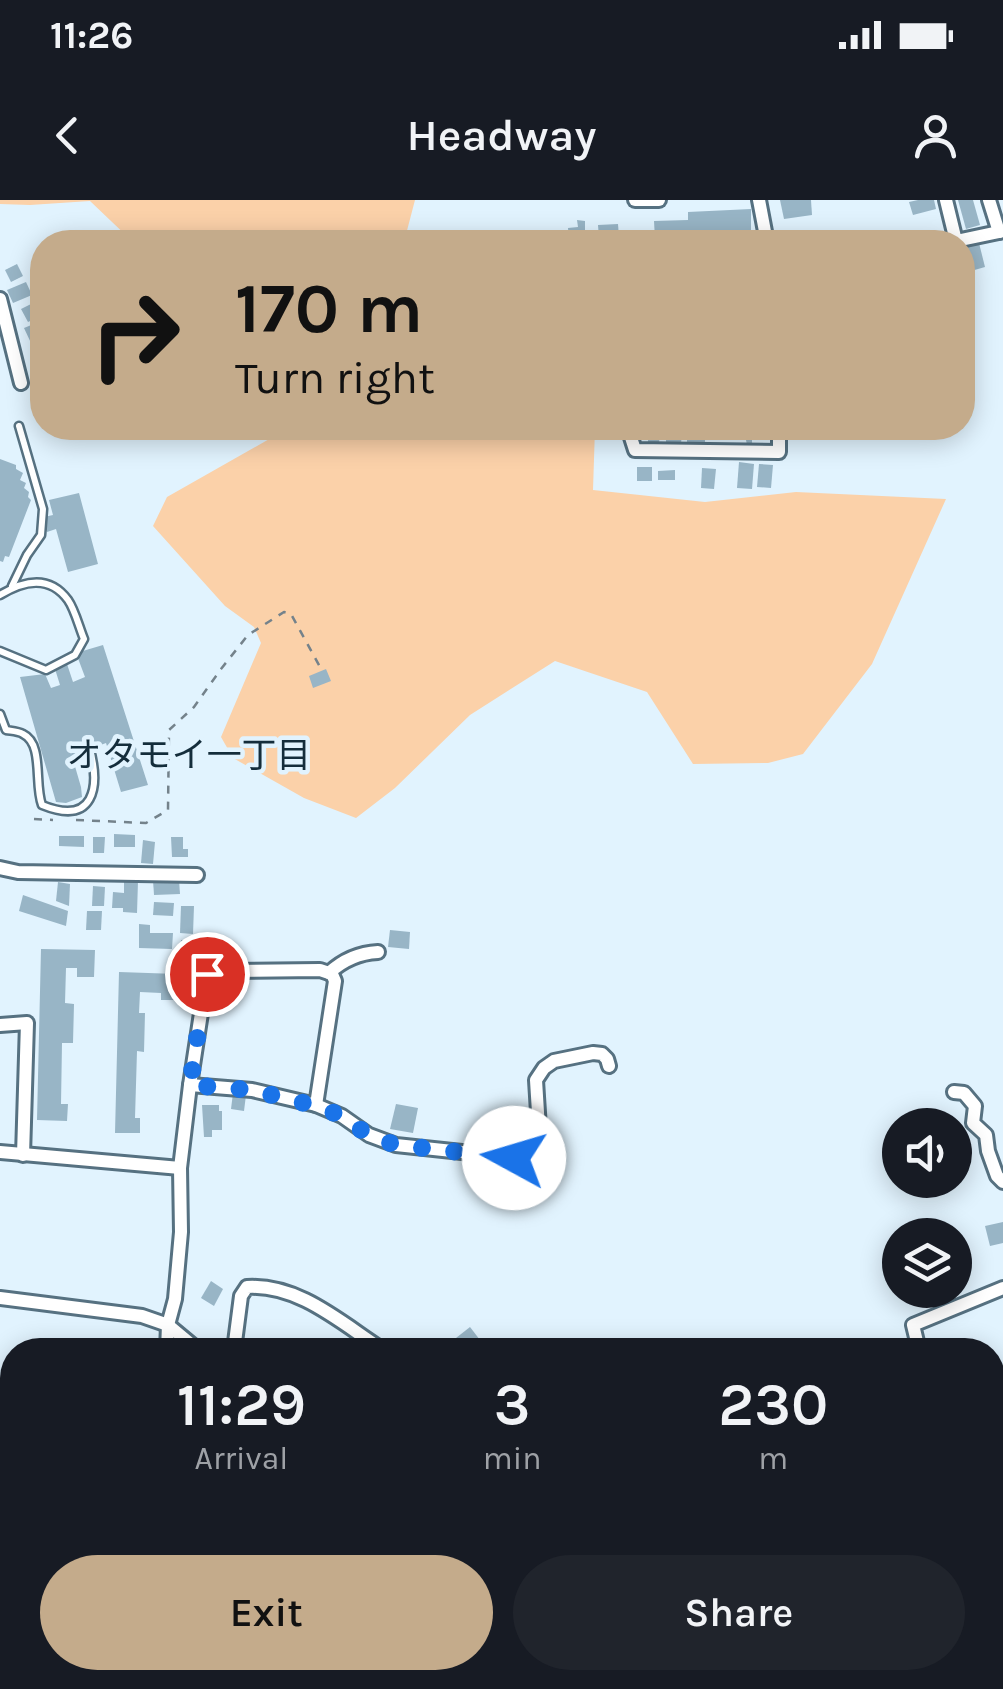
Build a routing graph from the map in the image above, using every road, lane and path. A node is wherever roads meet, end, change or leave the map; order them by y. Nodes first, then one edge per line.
1 (635, 200) edge
2 (659, 200) edge
3 (759, 200) edge
4 (946, 200) edge
5 (989, 200) edge
6 (765, 230) edge
7 (953, 230) edge
8 (1001, 232) edge
9 (975, 238) edge
10 (0, 300) edge
11 (21, 383) dead end
12 (19, 426) dead end
13 (632, 440) edge
14 (780, 440) edge
15 (12, 588) junction
16 (0, 595) edge
17 (0, 651) edge
18 (320, 668) dead end
19 (0, 714) edge
20 (89, 746) dead end
21 (34, 819) dead end
22 (53, 820) dead end
23 (71, 820) dead end
24 (0, 868) edge
25 (198, 875) dead end
26 (378, 952) dead end
27 (329, 973) junction
28 (0, 1024) edge
29 (609, 1066) dead end
30 (190, 1085) junction
31 (954, 1092) dead end
32 (316, 1106) junction
33 (0, 1152) edge
34 (23, 1154) junction
35 (180, 1168) junction
36 (1003, 1182) edge
37 (1003, 1288) edge
38 (0, 1298) edge
39 (168, 1325) junction
40 (167, 1338) edge
41 (184, 1338) edge
42 (236, 1338) edge
43 (364, 1338) edge
44 (916, 1338) edge

1 - 2 street
3 - 6 street
4 - 7 street
5 - 8 street
8 - 9 street
10 - 11 street
12 - 15 lane
13 - 14 street
15 - 16 lane
15 - 17 lane
18 - 23 path
19 - 20 lane
21 - 22 path
24 - 25 street
26 - 27 street
27 - 30 street
27 - 32 street
28 - 34 street
29 - 32 street
30 - 32 street
30 - 35 street
31 - 36 street
33 - 34 street
34 - 35 street
35 - 39 street
37 - 44 street
38 - 39 street
39 - 40 street
39 - 41 street
42 - 43 street

